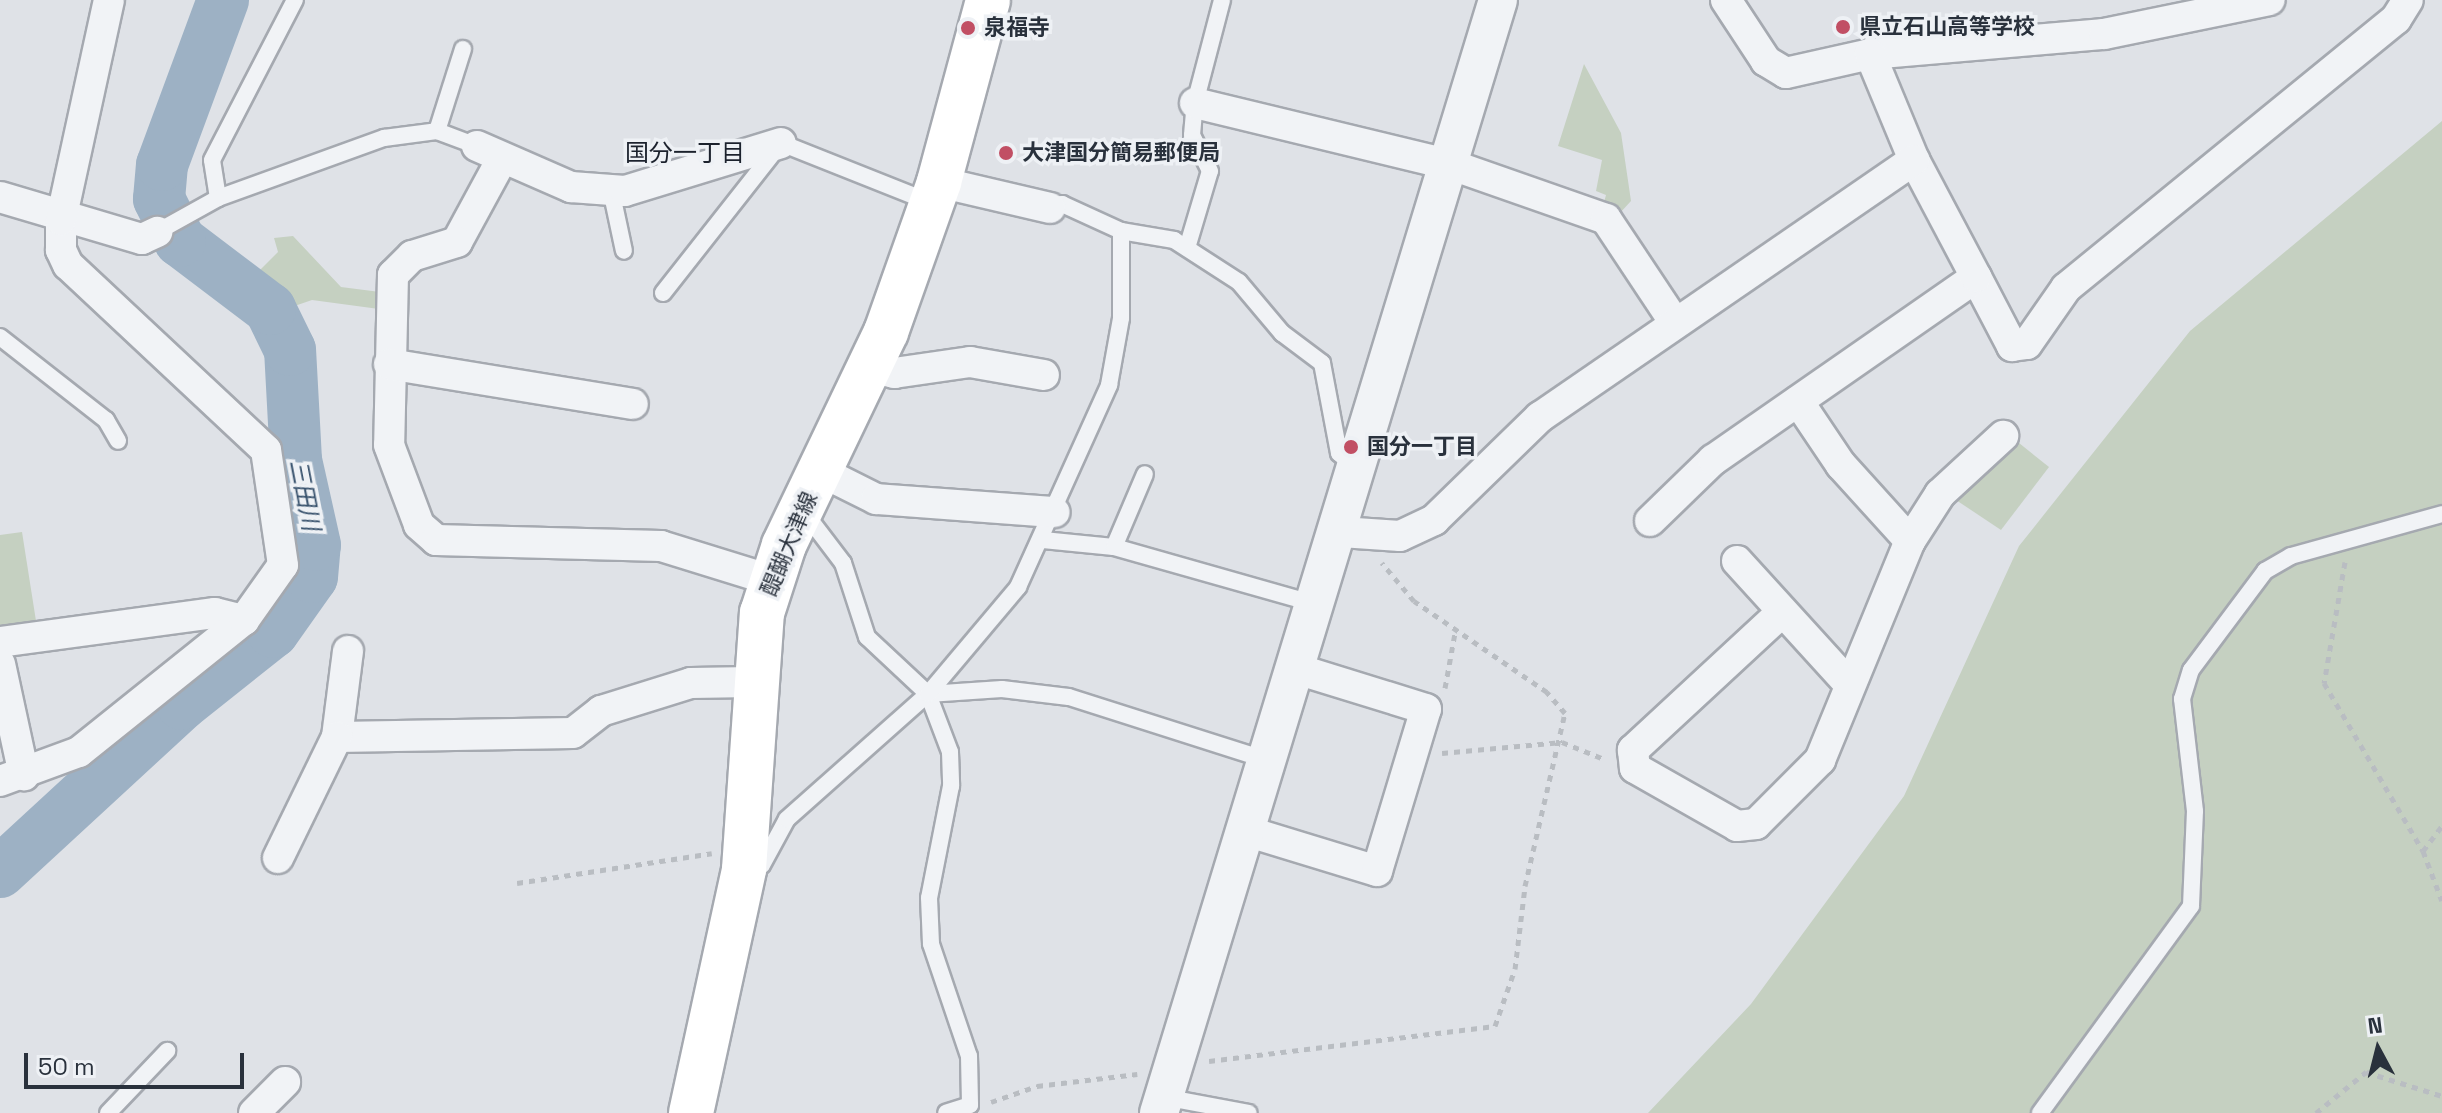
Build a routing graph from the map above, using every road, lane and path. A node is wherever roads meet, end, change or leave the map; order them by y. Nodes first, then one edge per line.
1 (109, 0) edge
2 (295, 0) edge
3 (988, 0) edge
4 (1222, 0) edge
5 (1498, 0) edge
6 (1726, 0) edge
7 (2270, 0) edge
8 (2408, 0) edge
9 (463, 49) dead end
10 (1870, 54) junction
11 (1195, 103) junction
12 (437, 131) junction
13 (781, 143) junction
14 (489, 152) junction
15 (1914, 160) junction
16 (1452, 165) junction
17 (611, 190) junction
18 (936, 192) junction
19 (0, 197) edge
20 (218, 198) junction
21 (1050, 208) joint
22 (61, 220) junction
23 (167, 226) joint
24 (1121, 231) junction
25 (1187, 248) junction
26 (624, 251) dead end
27 (1976, 277) junction
28 (663, 293) dead end
29 (1675, 323) junction
30 (0, 337) edge
31 (389, 364) junction
32 (870, 367) junction
33 (1044, 375) dead end
34 (1798, 401) junction
35 (633, 404) dead end
36 (2003, 436) dead end
37 (118, 441) dead end
38 (1358, 470) junction
39 (1145, 474) dead end
40 (811, 490) junction
41 (1055, 512) junction
42 (2442, 514) edge
43 (1650, 521) dead end
44 (1359, 535) junction
45 (2349, 538) junction
46 (1043, 540) junction
47 (1910, 541) junction
48 (1114, 547) junction
49 (1737, 561) dead end
50 (771, 580) junction
51 (1317, 604) junction
52 (1781, 613) junction
53 (244, 620) junction
54 (1455, 633) junction
55 (0, 642) edge
56 (348, 651) dead end
57 (0, 664) edge
58 (1297, 669) junction
59 (752, 682) junction
60 (1849, 684) junction
61 (928, 694) junction
62 (1426, 709) junction
63 (337, 737) junction
64 (1562, 742) junction
65 (1414, 749) junction
66 (1634, 760) junction
67 (1268, 761) junction
68 (12, 778) edge
69 (2442, 826) edge
70 (1246, 831) junction
71 (2423, 851) junction
72 (278, 858) dead end
73 (744, 860) junction
74 (517, 883) dead end
75 (2442, 901) edge
76 (167, 1051) dead end
77 (285, 1082) dead end
78 (1166, 1088) edge
79 (2442, 1096) edge
80 (970, 1105) junction
81 (1229, 1111) edge
82 (108, 1113) edge
83 (254, 1113) edge
84 (691, 1113) edge
85 (946, 1113) edge
86 (1249, 1113) edge
87 (2040, 1113) edge
88 (2316, 1113) edge

1 - 22 street
2 - 20 lane
3 - 18 main road, 醍醐大津線
4 - 11 lane
5 - 16 street
6 - 10 street
7 - 10 street
8 - 27 street
9 - 12 lane
10 - 15 street
11 - 16 street
11 - 25 lane
12 - 14 lane
12 - 20 lane
13 - 17 street
13 - 18 lane
13 - 28 lane
14 - 17 street
14 - 31 street
15 - 27 street
15 - 29 street
16 - 29 street
16 - 38 street
17 - 26 lane
18 - 21 street
18 - 32 main road, 醍醐大津線
19 - 22 street
20 - 23 lane
21 - 24 lane
22 - 23 street
22 - 53 street
24 - 25 lane
24 - 41 lane
25 - 38 lane
27 - 34 street
29 - 44 street
30 - 37 lane
31 - 35 street
31 - 50 street
32 - 33 street
32 - 40 main road, 醍醐大津線
34 - 43 street
34 - 47 street
36 - 47 street
38 - 44 street
39 - 48 lane
40 - 41 street
40 - 50 main road, 醍醐大津線
40 - 61 lane
41 - 46 lane
42 - 45 lane
44 - 51 street
44 - 54 path
45 - 71 path
45 - 87 lane
46 - 48 lane
46 - 61 lane
47 - 60 street
48 - 51 lane
49 - 52 street
50 - 59 main road, 醍醐大津線
51 - 58 street
52 - 60 street
52 - 66 street
53 - 55 street
53 - 68 street
54 - 62 path
54 - 64 path
56 - 63 street
57 - 68 street
58 - 62 street
58 - 67 street
59 - 63 street
59 - 73 main road, 醍醐大津線
60 - 66 street
61 - 67 lane
61 - 73 lane
61 - 80 lane
62 - 65 street
63 - 72 street
64 - 65 path
64 - 66 path
64 - 78 path
65 - 70 street
67 - 70 street
69 - 71 path
70 - 78 street
71 - 75 path
73 - 74 path
73 - 84 main road, 醍醐大津線
76 - 82 lane
77 - 83 street
78 - 80 path
78 - 81 lane
79 - 88 path
80 - 85 lane
81 - 86 lane

